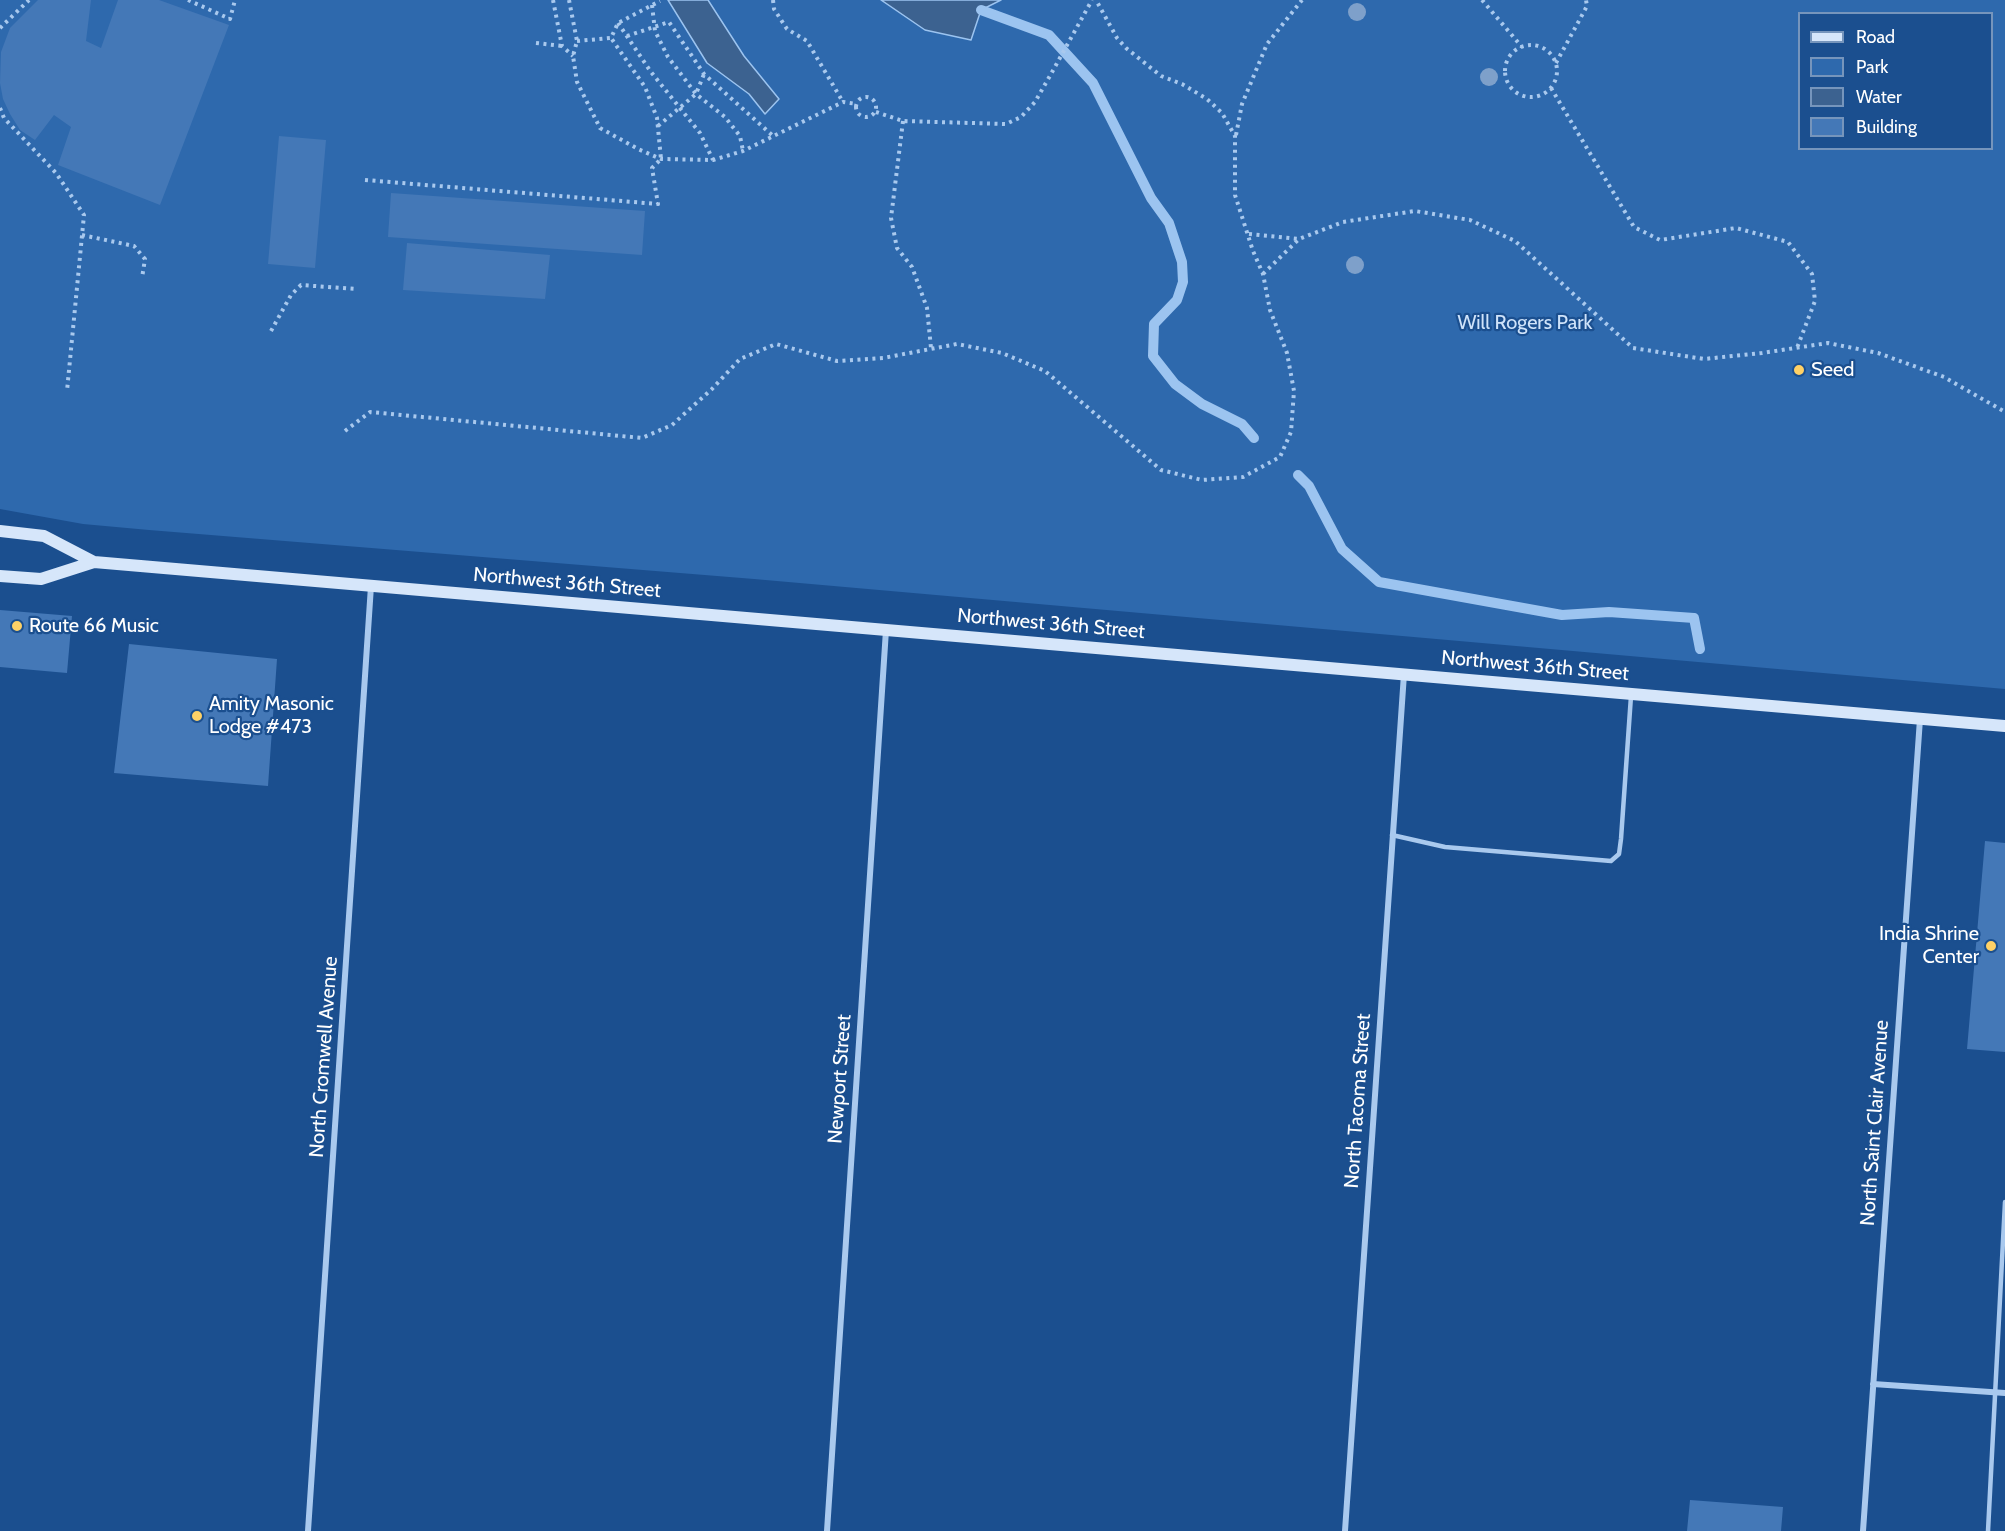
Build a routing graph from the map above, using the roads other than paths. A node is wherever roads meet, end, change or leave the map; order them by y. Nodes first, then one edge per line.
1 (0, 531) edge
2 (94, 562) junction
3 (0, 576) edge
4 (371, 586) junction
5 (886, 630) junction
6 (1404, 674) junction
7 (1631, 693) junction
8 (1920, 718) junction
9 (2005, 726) edge
10 (1392, 835) junction
11 (2005, 1202) edge
12 (2002, 1299) edge
13 (1873, 1384) junction
14 (1994, 1393) junction
15 (2005, 1393) edge
16 (308, 1531) edge
17 (827, 1531) edge
18 (1345, 1531) edge
19 (1863, 1531) edge
20 (1988, 1531) edge

1 - 2 main road, Northwest 36th Street
2 - 3 main road, Northwest 36th Street
2 - 4 main road, Northwest 36th Street
4 - 5 main road, Northwest 36th Street
4 - 16 street, North Cromwell Avenue
5 - 6 main road, Northwest 36th Street
5 - 17 street, Newport Street
6 - 7 main road, Northwest 36th Street
6 - 10 street, North Tacoma Street
7 - 8 main road, Northwest 36th Street
7 - 10 lane
8 - 9 main road, Northwest 36th Street
8 - 13 street, North Saint Clair Avenue
10 - 18 street, North Tacoma Street
11 - 12 lane
12 - 14 lane
13 - 14 street
13 - 19 street, North Saint Clair Avenue
14 - 15 street
14 - 20 lane

